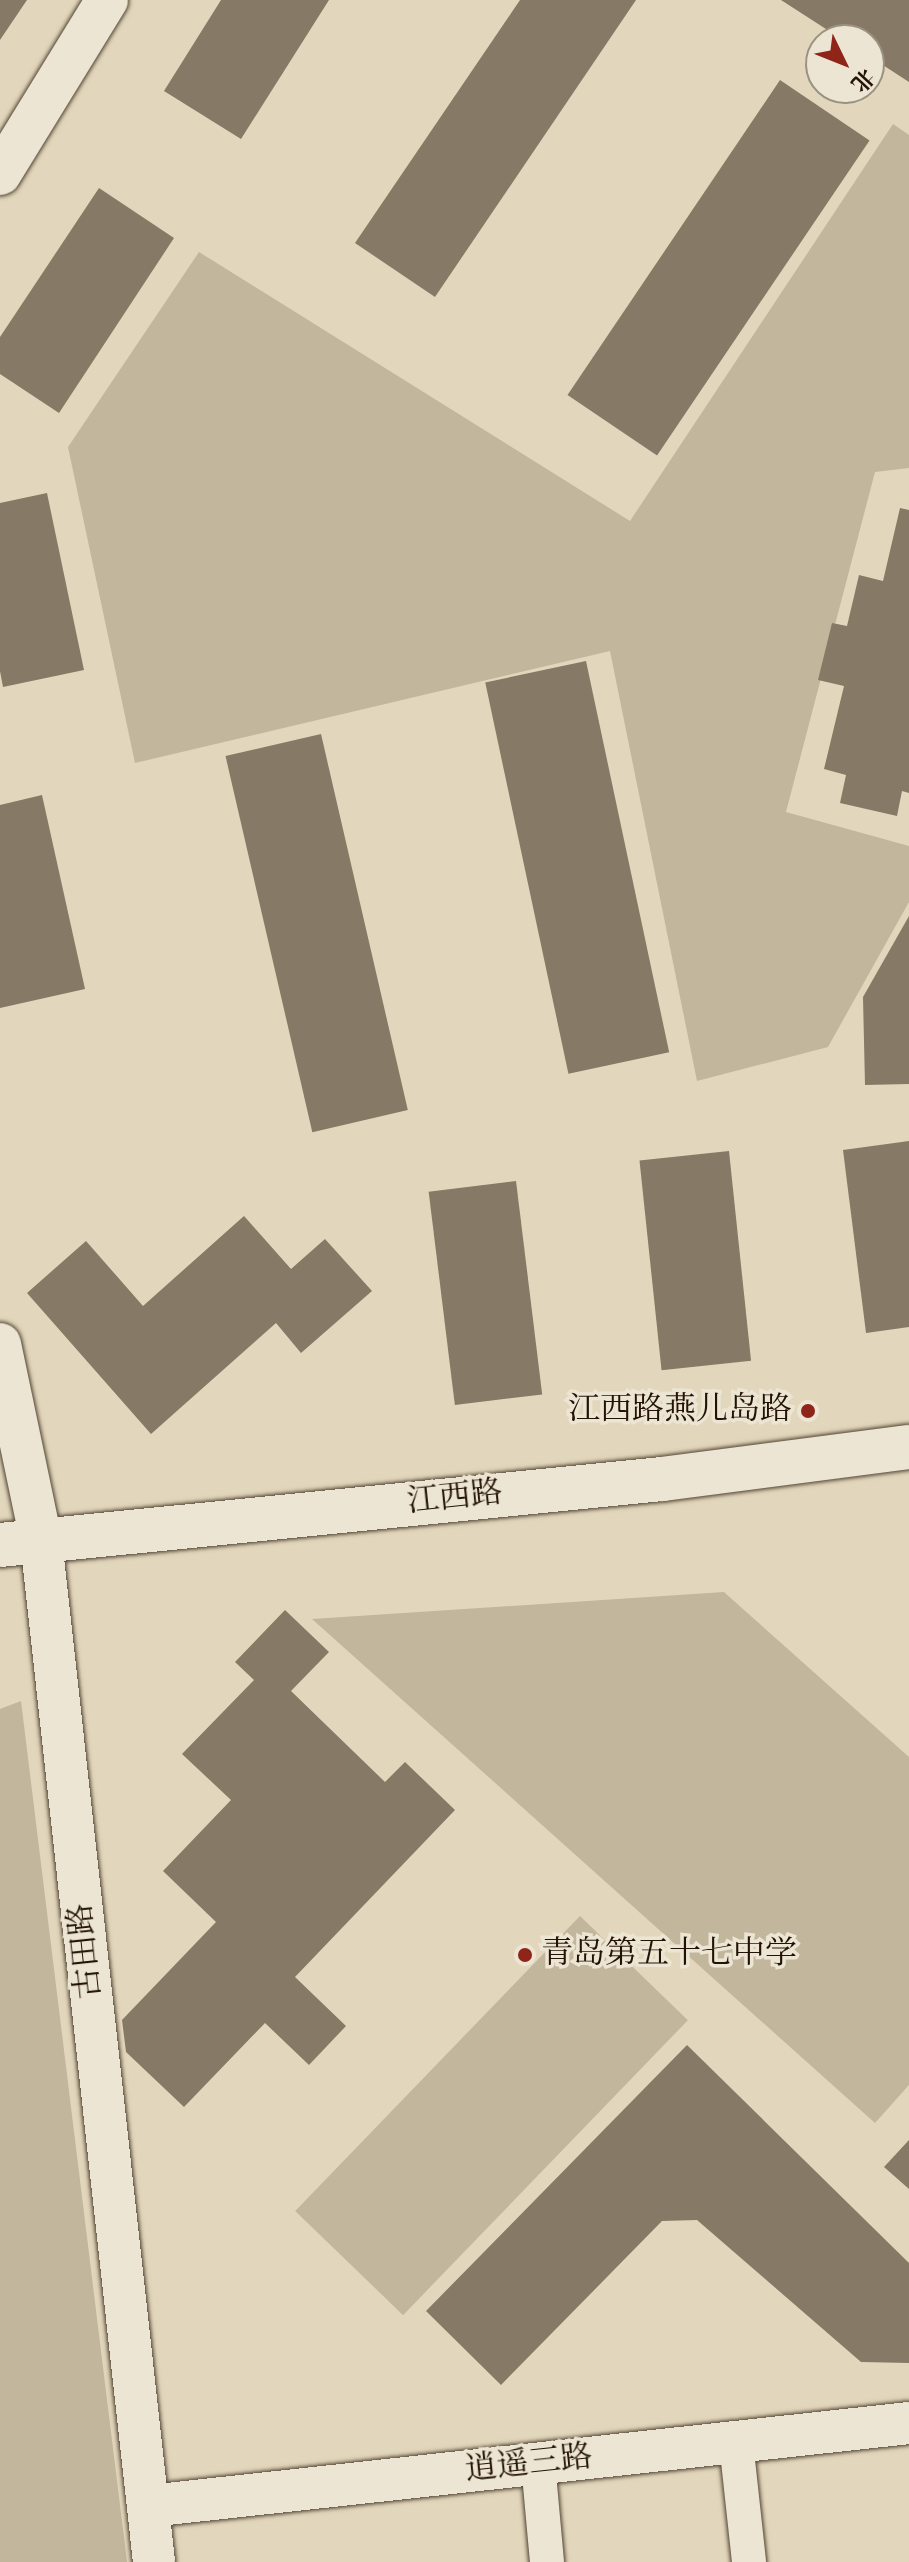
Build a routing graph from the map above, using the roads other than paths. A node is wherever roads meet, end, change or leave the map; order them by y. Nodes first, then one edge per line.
1 (107, 0) edge
2 (0, 174) edge
3 (0, 1344) edge
4 (909, 1447) edge
5 (20, 1543) edge
6 (909, 2423) edge
7 (736, 2442) junction
8 (538, 2463) junction
9 (149, 2506) junction
10 (154, 2562) edge
11 (547, 2562) edge
12 (749, 2562) edge

1 - 2 street
3 - 5 street, 古田路
4 - 5 main road, 江西路
5 - 9 street, 古田路
6 - 7 street, 逍遥三路
7 - 8 street, 逍遥三路
7 - 12 street
8 - 9 street, 逍遥三路
8 - 11 street
9 - 10 street, 古田路

